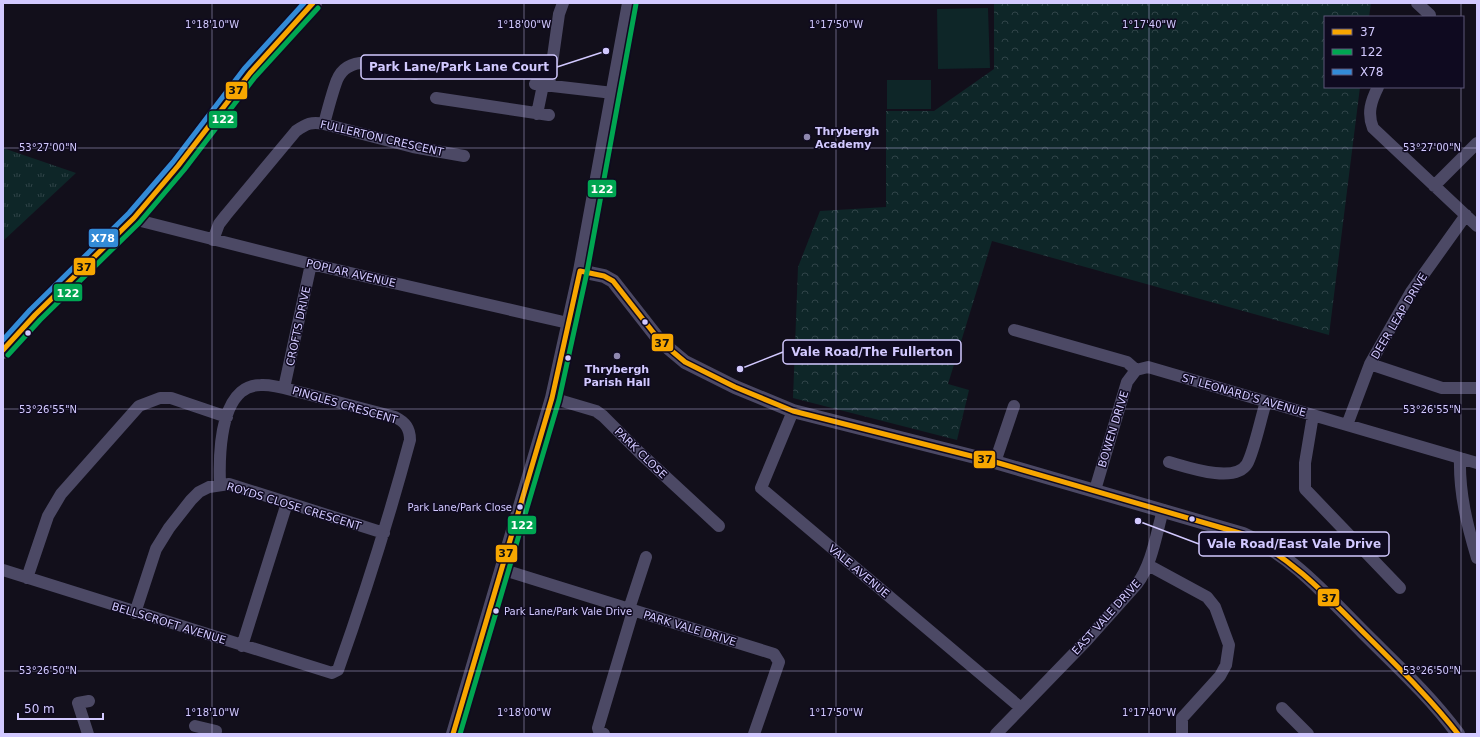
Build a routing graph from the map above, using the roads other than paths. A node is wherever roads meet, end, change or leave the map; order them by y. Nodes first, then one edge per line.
1 (313, 3) edge
2 (563, 3) edge
3 (629, 3) edge
4 (1417, 3) edge
5 (1432, 13) edge
6 (415, 74) dead end
7 (542, 85) junction
8 (1378, 88) edge
9 (613, 93) junction
10 (436, 98) dead end
11 (324, 124) junction
12 (1477, 143) edge
13 (464, 156) dead end
14 (1434, 186) junction
15 (1466, 215) junction
16 (134, 218) junction
17 (1477, 226) edge
18 (213, 240) junction
19 (311, 264) junction
20 (580, 271) junction
21 (568, 323) junction
22 (1014, 330) dead end
23 (3, 350) edge
24 (1370, 364) junction
25 (1136, 370) junction
26 (284, 388) junction
27 (1477, 388) edge
28 (552, 398) junction
29 (1266, 402) junction
30 (1014, 406) dead end
31 (793, 411) junction
32 (1313, 415) junction
33 (227, 418) junction
34 (1347, 425) junction
35 (1460, 458) junction
36 (995, 462) junction
37 (1169, 462) dead end
38 (1477, 463) edge
39 (220, 484) junction
40 (1095, 490) junction
41 (287, 503) junction
42 (1163, 510) junction
43 (720, 526) dead end
44 (384, 533) junction
45 (646, 557) dead end
46 (1477, 558) edge
47 (1148, 565) junction
48 (501, 568) junction
49 (3, 570) edge
50 (27, 578) junction
51 (1400, 588) dead end
52 (631, 610) junction
53 (135, 613) junction
54 (242, 646) junction
55 (336, 673) joint
56 (89, 701) dead end
57 (1021, 708) junction
58 (1282, 708) dead end
59 (88, 734) edge
60 (453, 734) edge
61 (604, 734) edge
62 (754, 734) edge
63 (996, 734) edge
64 (1182, 734) edge
65 (1308, 734) edge
66 (1458, 734) edge

1 - 16 main road
2 - 7 street
3 - 9 street
4 - 5 street
6 - 11 street
7 - 9 street
7 - 10 street
8 - 14 street
9 - 20 street
11 - 13 street, FULLERTON CRESCENT
11 - 18 street, FULLERTON CRESCENT
12 - 14 street
14 - 15 street
15 - 17 street
15 - 24 street, DEER LEAP DRIVE
16 - 18 street, POPLAR AVENUE
16 - 23 main road
18 - 19 street, POPLAR AVENUE
19 - 21 street, POPLAR AVENUE
19 - 26 street, CROFTS DRIVE
20 - 21 street
20 - 31 street
21 - 28 street
22 - 25 street
24 - 27 street
24 - 34 street, DEER LEAP DRIVE
25 - 29 street, ST LEONARD'S AVENUE
25 - 40 street, BOWEN DRIVE
26 - 33 street, PINGLES CRESCENT
26 - 44 street, PINGLES CRESCENT
28 - 43 street, PARK CLOSE
28 - 48 street
29 - 32 street, ST LEONARD'S AVENUE
29 - 37 street
30 - 36 street
31 - 36 street
31 - 57 street, VALE AVENUE
32 - 34 street, ST LEONARD'S AVENUE
32 - 51 street
33 - 39 street, PINGLES CRESCENT
33 - 50 street
34 - 35 street, ST LEONARD'S AVENUE
35 - 38 street, ST LEONARD'S AVENUE
35 - 46 street
36 - 40 street
39 - 41 street, ROYDS CLOSE CRESCENT
39 - 53 street, ROYDS CLOSE CRESCENT
40 - 42 street
41 - 44 street, ROYDS CLOSE CRESCENT
41 - 54 street
42 - 47 street, EAST VALE DRIVE
42 - 66 street
44 - 55 street, PINGLES CRESCENT
45 - 52 street
47 - 57 street, EAST VALE DRIVE
47 - 64 street
48 - 52 street, PARK VALE DRIVE
48 - 60 street
49 - 50 street, BELLSCROFT AVENUE
50 - 53 street, BELLSCROFT AVENUE
52 - 61 street
52 - 62 street, PARK VALE DRIVE
53 - 54 street, BELLSCROFT AVENUE
54 - 55 street, BELLSCROFT AVENUE
56 - 59 street
57 - 63 street, EAST VALE DRIVE
58 - 65 street

